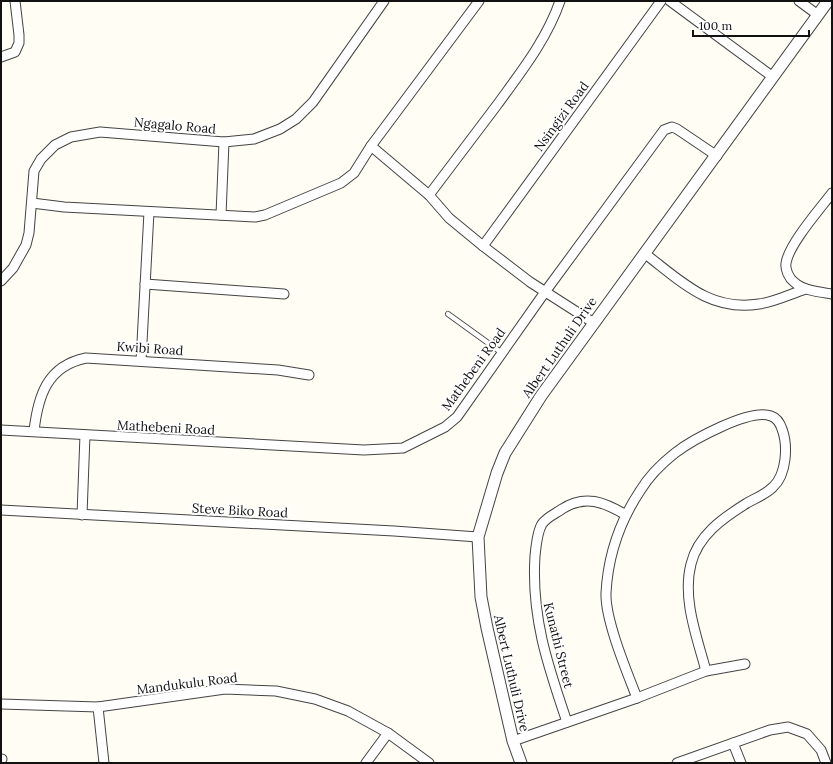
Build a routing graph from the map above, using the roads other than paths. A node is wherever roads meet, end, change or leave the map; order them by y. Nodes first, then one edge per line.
1 (15, 1) edge
2 (384, 1) edge
3 (479, 1) edge
4 (560, 1) edge
5 (661, 1) edge
6 (670, 1) edge
7 (798, 1) edge
8 (828, 1) edge
9 (818, 15) junction
10 (1, 58) edge
11 (773, 77) junction
12 (224, 142) junction
13 (371, 146) junction
14 (717, 156) junction
15 (832, 193) edge
16 (429, 195) junction
17 (32, 203) junction
18 (149, 212) junction
19 (221, 215) junction
20 (483, 246) junction
21 (644, 254) junction
22 (1, 281) edge
23 (145, 284) junction
24 (806, 289) junction
25 (545, 292) junction
26 (284, 294) dead end
27 (832, 294) edge
28 (448, 314) dead end
29 (594, 323) junction
30 (502, 352) junction
31 (141, 361) junction
32 (309, 375) dead end
33 (1, 430) edge
34 (34, 431) junction
35 (85, 435) junction
36 (1, 510) edge
37 (82, 515) junction
38 (626, 515) junction
39 (478, 537) junction
40 (745, 664) dead end
41 (706, 671) junction
42 (637, 698) junction
43 (1, 704) edge
44 (98, 707) junction
45 (567, 722) junction
46 (388, 733) junction
47 (513, 741) junction
48 (733, 743) junction
49 (104, 763) edge
50 (366, 763) edge
51 (429, 763) edge
52 (521, 763) edge
53 (677, 763) edge
54 (741, 763) edge
55 (826, 763) edge

1 - 10 street
2 - 12 street, Ngagalo Road
3 - 13 street
4 - 16 street
5 - 20 street, Nsingizi Road
6 - 11 street
7 - 9 street
8 - 9 street, Albert Luthuli Drive
9 - 11 street, Albert Luthuli Drive
11 - 14 street, Albert Luthuli Drive
12 - 17 street, Ngagalo Road
12 - 19 street
13 - 16 street
13 - 19 street
14 - 21 street, Albert Luthuli Drive
14 - 25 street, Mathebeni Road
15 - 24 street
16 - 20 street
17 - 18 street
17 - 22 street, Ngagalo Road
18 - 19 street
18 - 23 street
20 - 25 street
21 - 24 street
21 - 29 street, Albert Luthuli Drive
23 - 26 street
23 - 31 street
24 - 27 street
25 - 29 street
25 - 30 street, Mathebeni Road
28 - 30 lane
29 - 39 street, Albert Luthuli Drive
30 - 35 street, Mathebeni Road
31 - 32 street, Kwibi Road
31 - 34 street, Kwibi Road
33 - 34 street, Mathebeni Road
34 - 35 street, Mathebeni Road
35 - 37 street
36 - 37 street, Steve Biko Road
37 - 39 street, Steve Biko Road
38 - 41 street
38 - 42 street
38 - 45 street, Kunathi Street
39 - 47 street, Albert Luthuli Drive
40 - 41 street
41 - 42 street
42 - 45 street
43 - 44 street, Mandukulu Road
44 - 46 street, Mandukulu Road
44 - 49 street
45 - 47 street
46 - 50 street
46 - 51 street, Mandukulu Road
47 - 52 street, Albert Luthuli Drive
48 - 53 street
48 - 54 street
48 - 55 street

